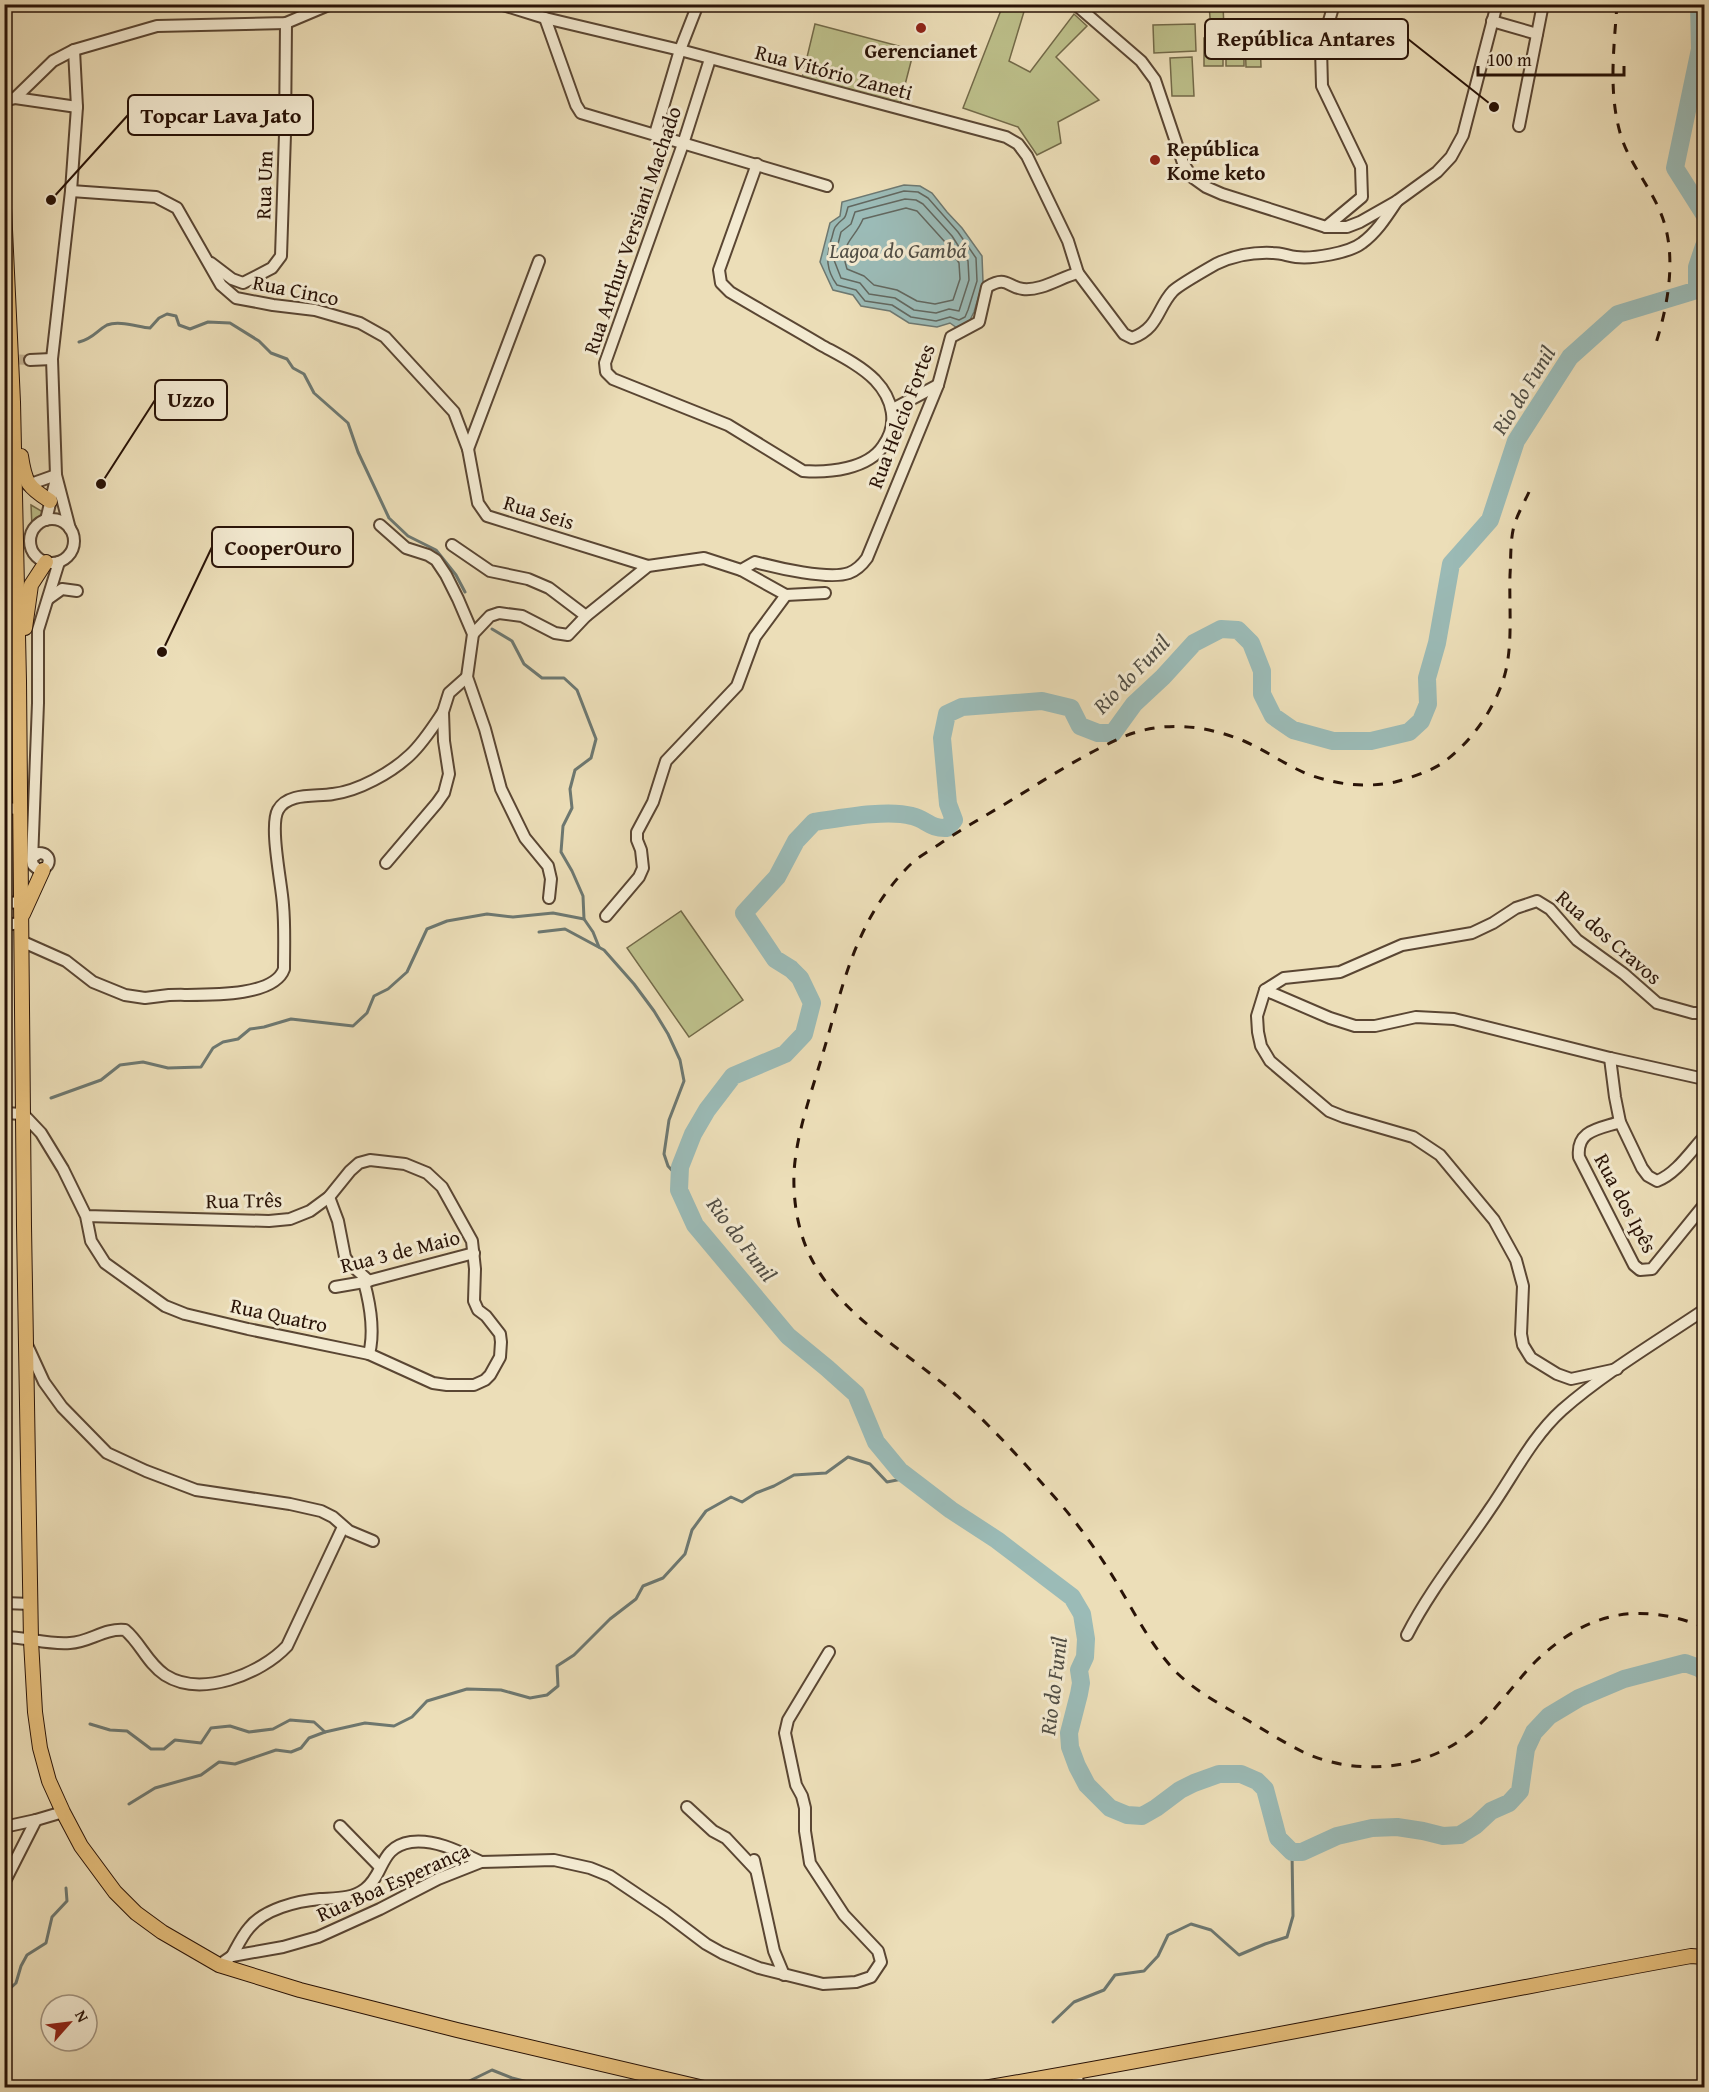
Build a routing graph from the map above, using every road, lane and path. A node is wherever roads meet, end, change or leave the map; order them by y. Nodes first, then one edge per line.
1 (331, 4) edge
2 (698, 4) edge
3 (1075, 4) edge
4 (1334, 4) edge
5 (1497, 4) edge
6 (1543, 4) edge
7 (507, 6) edge
8 (545, 18) junction
9 (1492, 21) junction
10 (286, 23) junction
11 (1537, 34) junction
12 (74, 50) junction
13 (680, 50) junction
14 (710, 59) junction
15 (10, 99) edge
16 (76, 107) junction
17 (1519, 126) dead end
18 (654, 134) junction
19 (683, 144) junction
20 (757, 164) junction
21 (827, 186) dead end
22 (71, 191) junction
23 (1397, 201) junction
24 (4, 208) edge
25 (1326, 227) junction
26 (206, 259) junction
27 (539, 261) dead end
28 (1078, 273) junction
29 (52, 359) junction
30 (30, 360) tunnel mouth
31 (938, 385) junction
32 (13, 402) junction
33 (893, 409) junction
34 (468, 449) junction
35 (56, 476) junction
36 (28, 485) junction
37 (50, 501) junction
38 (46, 520) junction
39 (380, 525) dead end
40 (70, 528) junction
41 (16, 544) junction
42 (452, 545) dead end
43 (48, 566) junction
44 (648, 566) junction
45 (741, 570) junction
46 (4, 588) edge
47 (76, 591) dead end
48 (825, 593) dead end
49 (786, 595) junction
50 (29, 597) junction
51 (47, 599) junction
52 (586, 616) junction
53 (17, 620) junction
54 (473, 634) junction
55 (467, 677) junction
56 (19, 681) junction
57 (443, 712) junction
58 (4, 808) edge
59 (19, 809) junction
60 (386, 863) dead end
61 (43, 870) joint
62 (549, 898) dead end
63 (4, 902) edge
64 (20, 903) junction
65 (606, 916) dead end
66 (21, 921) junction
67 (4, 925) edge
68 (21, 941) junction
69 (1265, 990) junction
70 (1704, 1013) edge
71 (1610, 1058) junction
72 (1704, 1079) edge
73 (4, 1113) edge
74 (23, 1114) junction
75 (1620, 1122) junction
76 (1704, 1137) edge
77 (328, 1197) junction
78 (1704, 1205) edge
79 (86, 1216) junction
80 (474, 1253) junction
81 (367, 1281) junction
82 (335, 1287) dead end
83 (1704, 1310) edge
84 (27, 1345) junction
85 (369, 1354) junction
86 (1617, 1369) junction
87 (343, 1527) junction
88 (373, 1541) dead end
89 (4, 1603) edge
90 (31, 1604) junction
91 (1407, 1635) dead end
92 (4, 1637) edge
93 (32, 1641) junction
94 (829, 1652) dead end
95 (687, 1807) dead end
96 (63, 1812) junction
97 (36, 1820) junction
98 (340, 1826) dead end
99 (4, 1827) edge
100 (481, 1862) junction
101 (380, 1867) junction
102 (4, 1883) edge
103 (232, 1956) junction
104 (1704, 1958) edge
105 (219, 1965) junction
106 (784, 1975) junction
107 (1077, 2072) junction
108 (704, 2088) edge
109 (984, 2088) edge
110 (1078, 2088) edge

1 - 10 street
2 - 13 street
3 - 25 street
4 - 25 street
5 - 9 street
6 - 11 street
7 - 8 street, Rua Vitório Zaneti
8 - 13 street, Rua Vitório Zaneti
8 - 18 street
9 - 11 street
9 - 23 street
10 - 12 street
10 - 26 street, Rua Um
11 - 17 street
12 - 15 street
12 - 16 street
13 - 14 street, Rua Vitório Zaneti
13 - 18 street
14 - 19 street, Rua Arthur Versiani Machado
14 - 28 street, Rua Vitório Zaneti
15 - 16 street
16 - 22 street
18 - 19 street
19 - 20 street
19 - 33 street, Rua Arthur Versiani Machado
20 - 21 street
20 - 33 street
22 - 26 street, Rua Cinco
22 - 29 street
23 - 25 street
23 - 28 street
24 - 32 main road
26 - 34 street, Rua Cinco
27 - 34 street
28 - 31 street, Rua Helcio Fortes
29 - 30 street
29 - 35 street
31 - 33 street
31 - 45 street, Rua Helcio Fortes
32 - 36 main road
32 - 41 main road
34 - 44 street, Rua Seis
35 - 36 street
35 - 37 street
35 - 40 street
36 - 37 main road
37 - 38 street
38 - 40 street
38 - 43 street
39 - 54 street
40 - 43 street
41 - 50 main road
41 - 53 main road
42 - 52 street
43 - 50 main road
43 - 51 street
43 - 51 street
44 - 45 street, Rua Helcio Fortes
44 - 52 street
45 - 49 street
46 - 53 street
47 - 51 street
48 - 49 street
49 - 65 street
50 - 56 main road
51 - 61 street
52 - 54 street
53 - 56 main road
54 - 55 street
55 - 57 street
55 - 62 street
56 - 59 main road
57 - 60 street
57 - 68 street
58 - 59 street
59 - 64 main road
61 - 66 main road
63 - 64 street
64 - 66 main road
66 - 67 street
66 - 68 main road
68 - 74 main road
69 - 70 street, Rua dos Cravos
69 - 71 street
69 - 86 street
71 - 72 street
71 - 75 street
73 - 74 street
74 - 79 street, Rua Quatro
74 - 84 main road
75 - 76 street
75 - 78 street, Rua dos Ipês
77 - 79 street, Rua Três
77 - 80 street, Rua Três
77 - 81 street
79 - 85 street, Rua Quatro
80 - 81 street, Rua 3 de Maio
80 - 85 street, Rua Quatro
81 - 82 street, Rua 3 de Maio
81 - 85 street
83 - 86 street
84 - 87 street
84 - 90 main road
86 - 91 street
87 - 88 street
87 - 93 street
89 - 90 street
90 - 93 main road
92 - 93 street
93 - 96 main road
94 - 106 street, Rua Boa Esperança
95 - 106 street
96 - 97 street
96 - 105 main road
97 - 99 street
97 - 102 street
98 - 101 street
100 - 101 street
100 - 103 street, Rua Boa Esperança
100 - 106 street, Rua Boa Esperança
101 - 103 street
103 - 105 street, Rua Boa Esperança
104 - 107 main road
105 - 108 main road
107 - 109 main road
107 - 110 street

